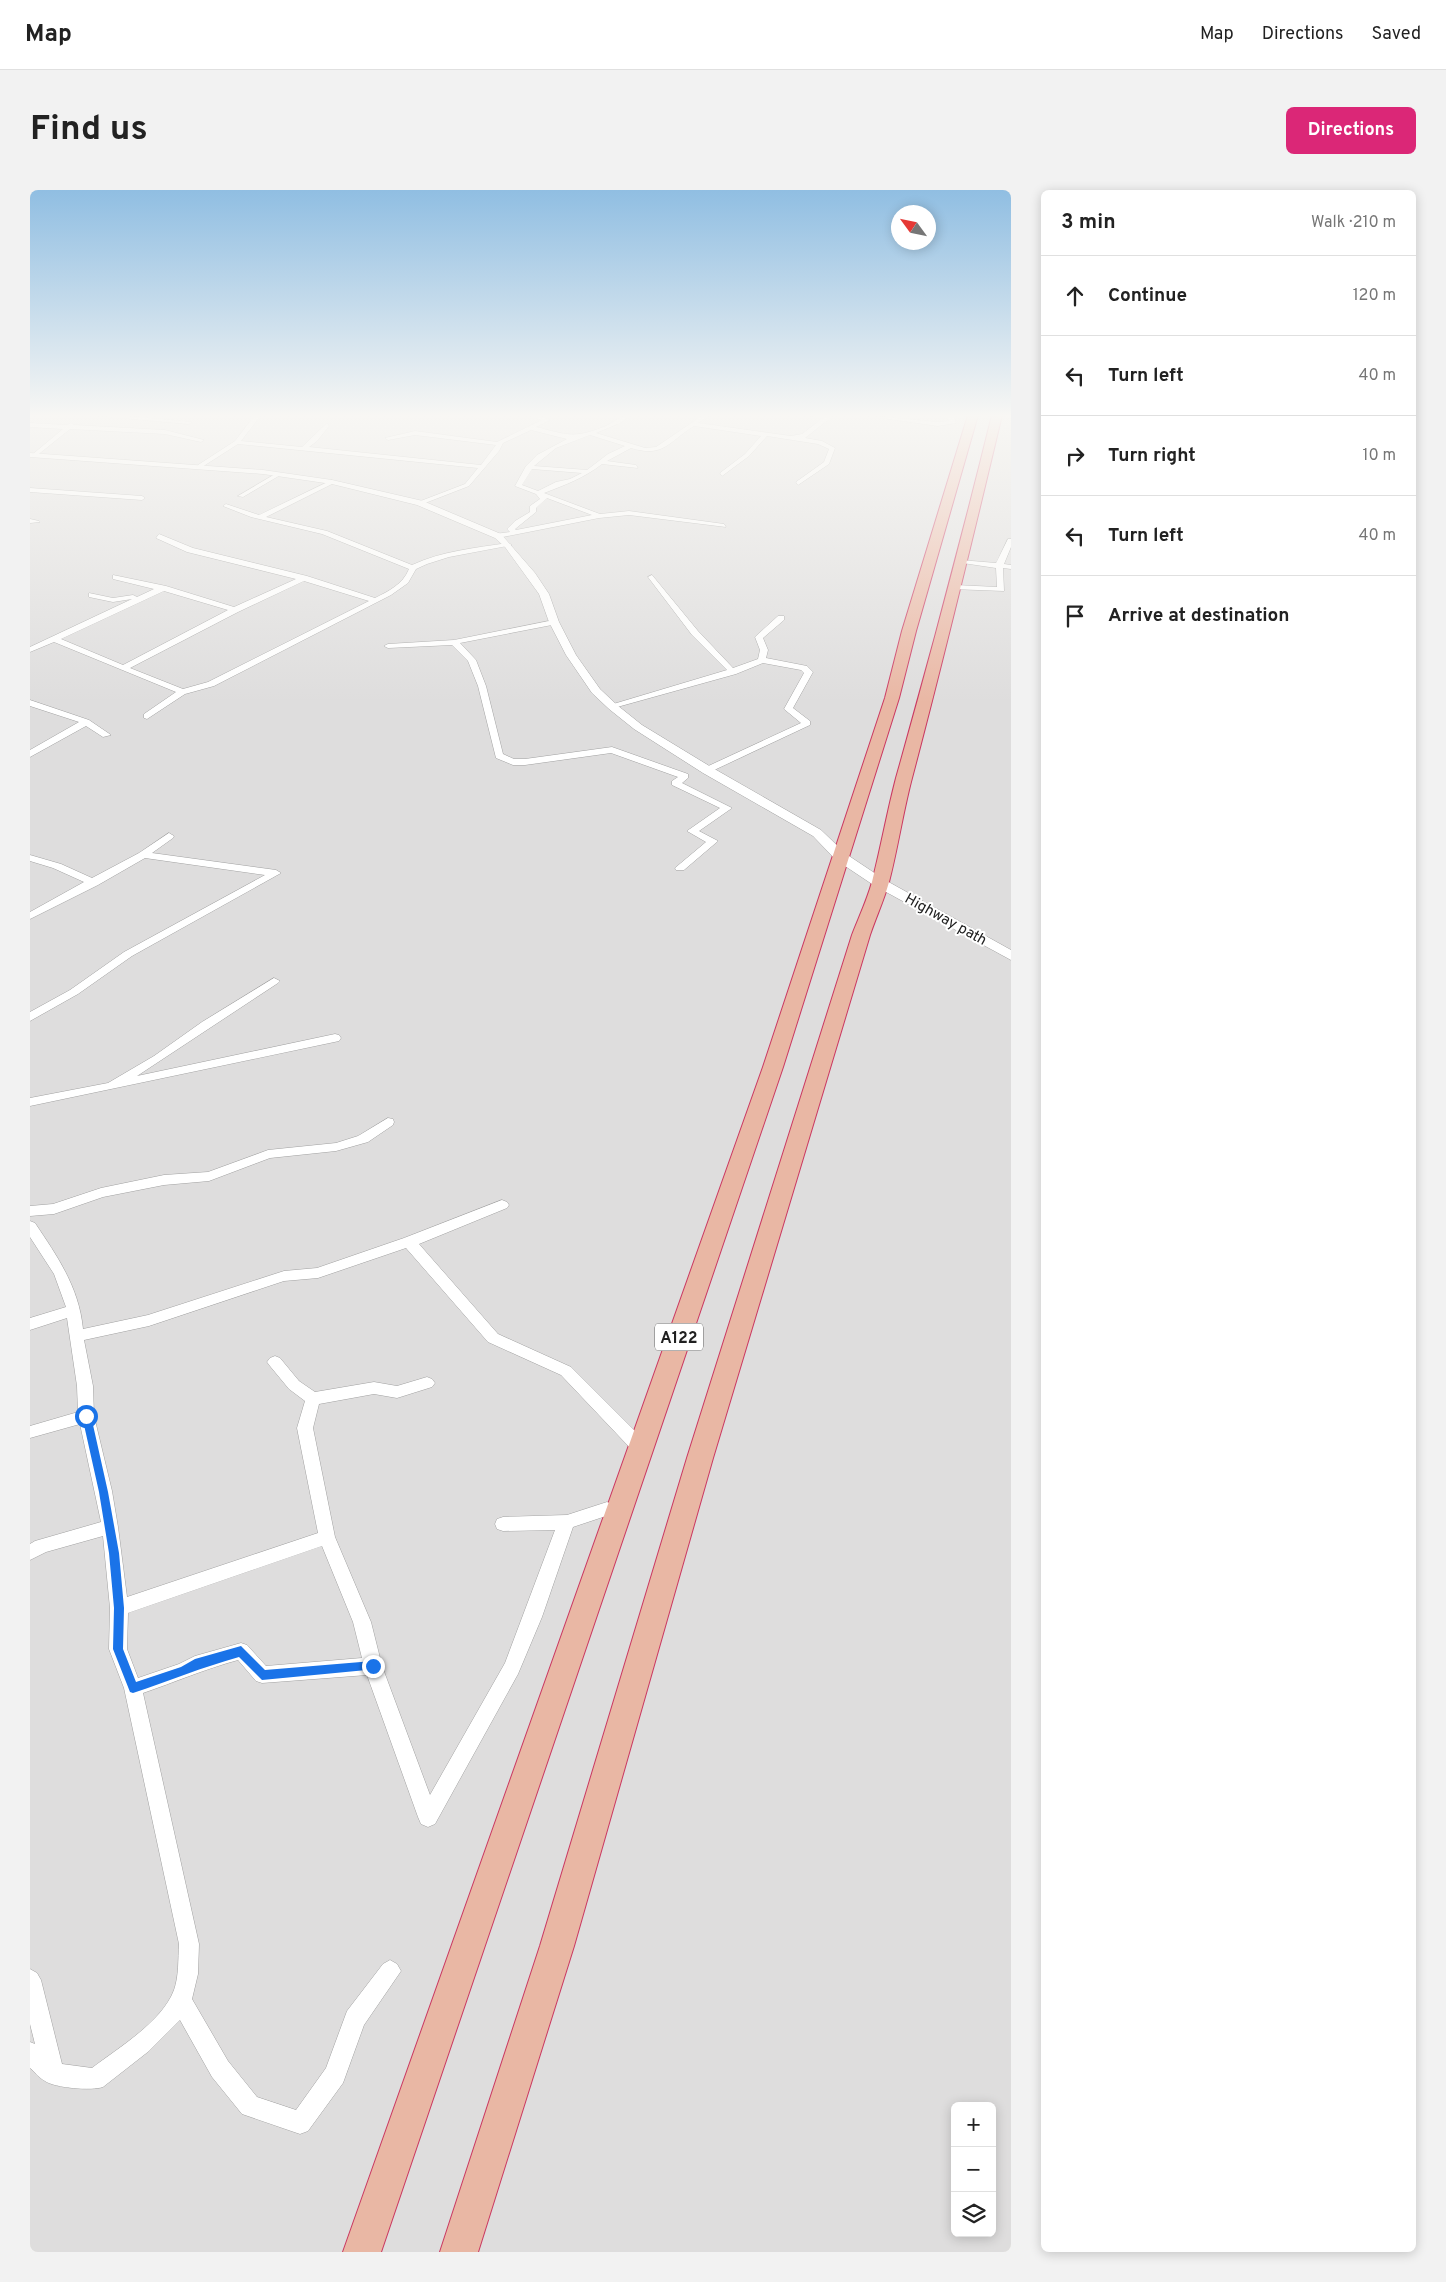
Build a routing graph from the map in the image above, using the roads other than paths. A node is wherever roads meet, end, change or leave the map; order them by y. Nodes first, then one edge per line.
1 (242, 511) edge
2 (272, 511) edge
3 (440, 511) edge
4 (533, 511) edge
5 (589, 511) edge
6 (951, 511) edge
7 (973, 511) edge
8 (599, 516) junction
9 (260, 517) junction
10 (724, 526) dead end
11 (514, 532) junction
12 (159, 536) dead end
13 (498, 536) junction
14 (1011, 541) edge
15 (508, 546) junction
16 (960, 562) junction
17 (998, 566) junction
18 (1011, 567) edge
19 (413, 568) junction
20 (116, 577) dead end
21 (652, 577) dead end
22 (304, 578) junction
23 (163, 588) junction
24 (955, 588) junction
25 (1001, 589) junction
26 (1011, 590) edge
27 (92, 595) dead end
28 (147, 595) junction
29 (375, 600) junction
30 (234, 610) junction
31 (781, 618) dead end
32 (554, 622) junction
33 (54, 639) junction
34 (454, 642) junction
35 (388, 646) dead end
36 (30, 650) edge
37 (762, 660) junction
38 (917, 663) junction
39 (123, 668) junction
40 (733, 672) junction
41 (182, 692) junction
42 (30, 703) edge
43 (613, 707) junction
44 (147, 716) dead end
45 (86, 722) junction
46 (106, 735) dead end
47 (30, 754) edge
48 (707, 770) junction
49 (169, 836) dead end
50 (143, 855) junction
51 (841, 856) junction
52 (30, 858) edge
53 (680, 868) dead end
54 (880, 882) junction
55 (94, 883) junction
56 (30, 916) edge
57 (1011, 956) edge
58 (274, 982) dead end
59 (30, 1017) edge
60 (336, 1038) dead end
61 (112, 1086) junction
62 (30, 1102) edge
63 (388, 1122) dead end
64 (502, 1205) dead end
65 (30, 1211) edge
66 (30, 1226) edge
67 (409, 1242) junction
68 (74, 1310) junction
69 (30, 1324) edge
70 (76, 1336) junction
71 (275, 1362) dead end
72 (428, 1383) dead end
73 (313, 1399) junction
74 (86, 1416) junction
75 (30, 1432) edge
76 (640, 1447) junction
77 (620, 1515) junction
78 (567, 1522) junction
79 (503, 1524) dead end
80 (110, 1527) junction
81 (327, 1537) junction
82 (34, 1547) edge
83 (119, 1608) junction
84 (373, 1666) junction
85 (133, 1688) junction
86 (390, 1971) dead end
87 (30, 1980) edge
88 (181, 2000) junction
89 (30, 2053) edge
90 (53, 2074) junction
91 (362, 2252) edge
92 (460, 2252) edge

1 - 9 street
2 - 9 street
3 - 13 street, Highway path
4 - 11 street
5 - 8 street
6 - 38 highway, A122
7 - 16 highway, A122
8 - 10 street
8 - 11 street
9 - 19 street
11 - 13 street
12 - 22 street
13 - 15 street, Highway path
14 - 17 street
15 - 19 street
15 - 32 street, Highway path
16 - 17 street
16 - 24 highway, A122
17 - 18 street
17 - 25 street
19 - 29 street
20 - 23 street
21 - 40 street
22 - 29 street
22 - 30 street
23 - 28 street
23 - 30 street
24 - 25 street
24 - 38 highway, A122
25 - 26 street
27 - 28 street
28 - 33 street
29 - 41 street
30 - 39 street
31 - 37 street
32 - 34 street
32 - 43 street, Highway path
33 - 36 street
33 - 39 street
34 - 35 street
34 - 53 street
37 - 40 street
37 - 48 street
38 - 51 highway, A122
38 - 54 highway, A122
39 - 41 street
40 - 43 street
41 - 44 street
42 - 45 street
43 - 48 street, Highway path
45 - 46 street
45 - 47 street
48 - 51 street, Highway path
49 - 50 street
50 - 55 street
50 - 59 street
51 - 54 street, Highway path
51 - 76 highway, A122
52 - 55 street
54 - 57 street, Highway path
54 - 92 highway, A122
55 - 56 street
58 - 61 street
60 - 61 street
61 - 62 street
63 - 65 street
64 - 67 street
66 - 68 street
67 - 70 street
67 - 76 street
68 - 69 street
68 - 70 street
70 - 74 street
71 - 73 street
72 - 73 street
73 - 81 street
74 - 75 street
74 - 80 street
76 - 77 highway, A122
77 - 78 street
77 - 91 highway, A122
78 - 79 street
78 - 84 street
80 - 82 street
80 - 83 street
81 - 83 street
81 - 84 street
83 - 85 street
84 - 85 street
85 - 88 street
86 - 88 street
87 - 90 street
88 - 90 street
89 - 90 street

